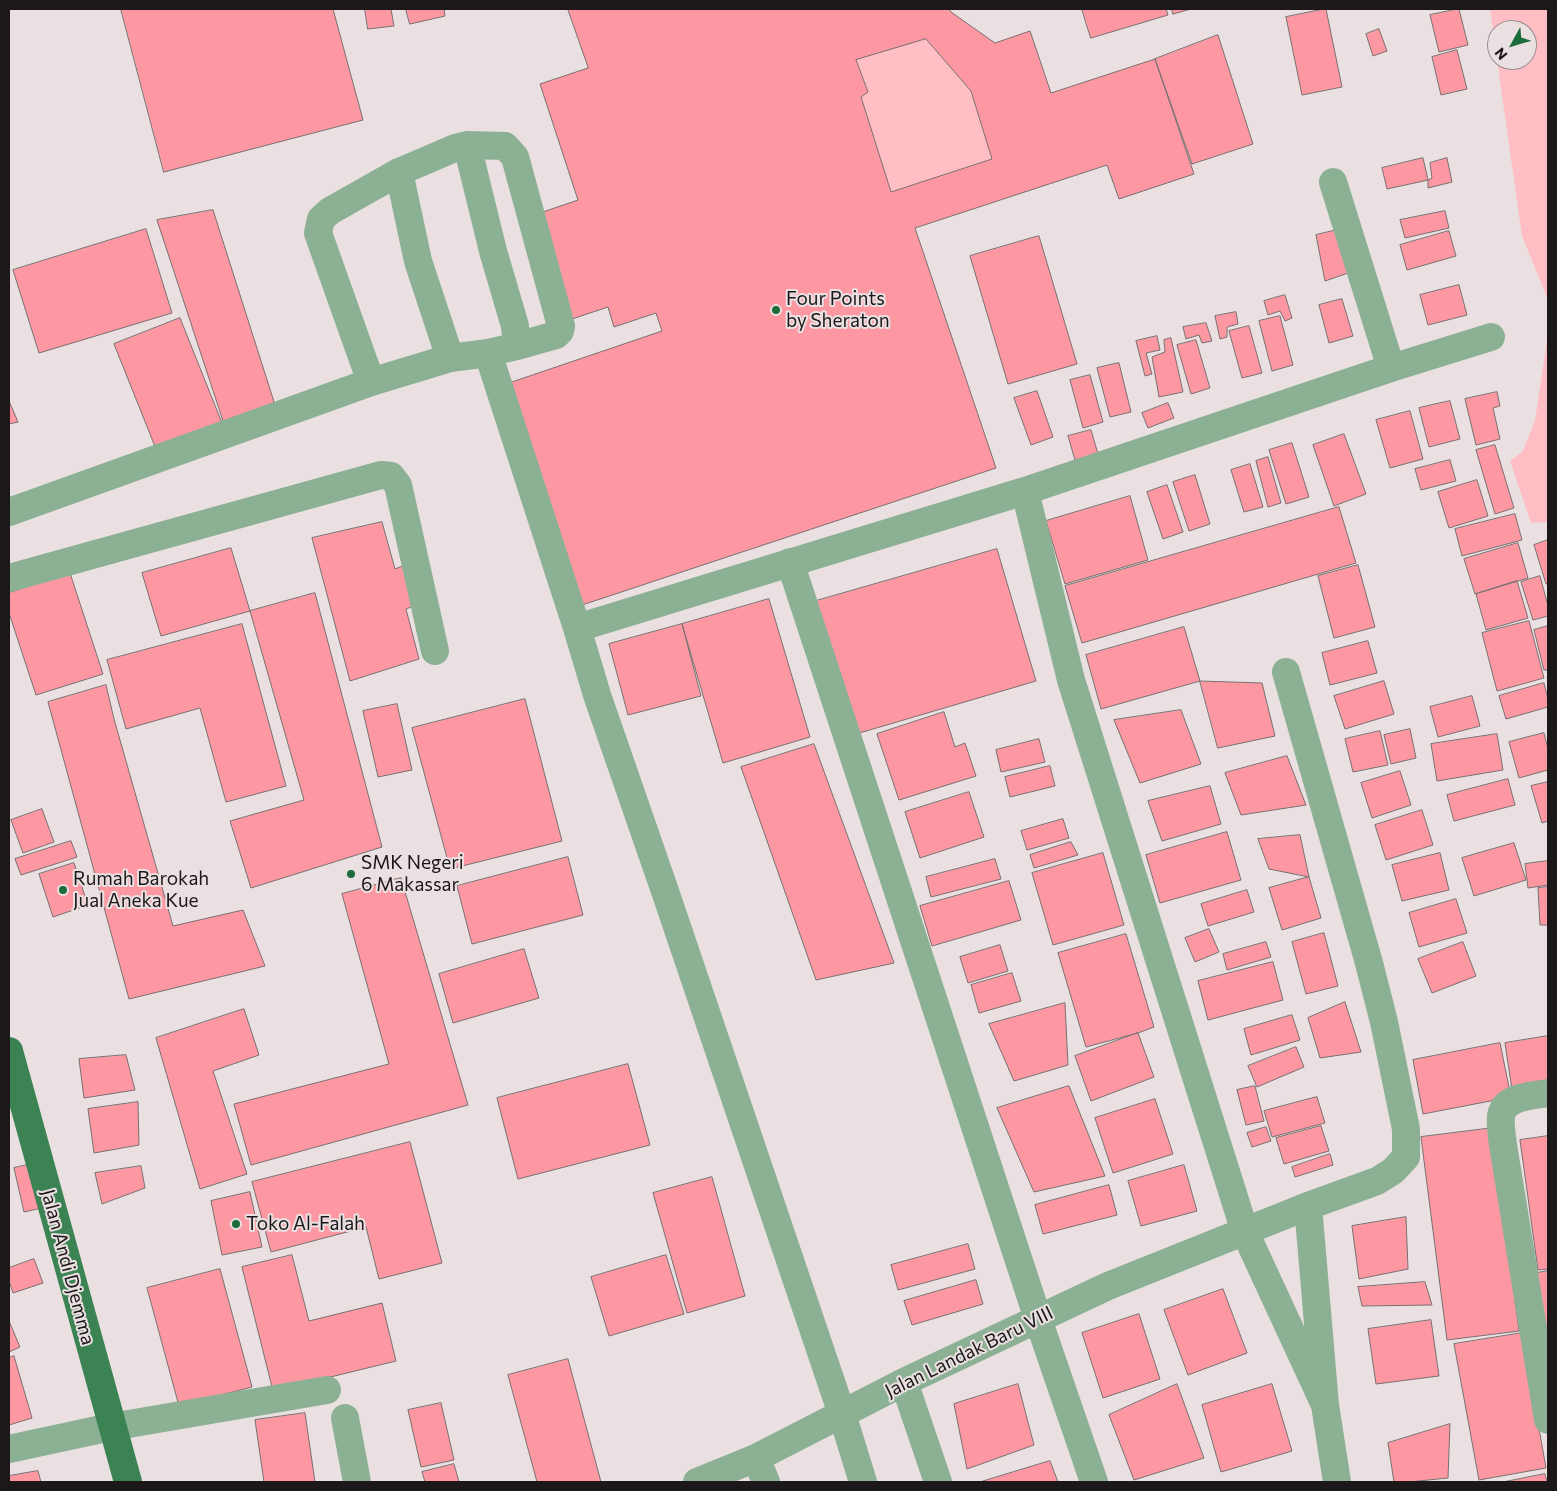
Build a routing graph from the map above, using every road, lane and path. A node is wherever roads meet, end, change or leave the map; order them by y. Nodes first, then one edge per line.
1 (467, 145) junction
2 (399, 172) junction
3 (1333, 182) dead end
4 (1491, 337) dead end
5 (517, 346) junction
6 (488, 353) junction
7 (450, 358) junction
8 (1391, 368) junction
9 (371, 382) junction
10 (1025, 492) junction
11 (9, 512) edge
12 (790, 562) junction
13 (9, 578) edge
14 (577, 628) junction
15 (435, 651) dead end
16 (1286, 672) dead end
17 (9, 1051) edge
18 (1548, 1093) edge
19 (1308, 1206) junction
20 (1245, 1232) junction
21 (1038, 1319) junction
22 (904, 1382) junction
23 (327, 1390) dead end
24 (1325, 1405) junction
25 (842, 1414) junction
26 (345, 1418) dead end
27 (1548, 1420) edge
28 (111, 1427) junction
29 (9, 1449) edge
30 (761, 1470) edge
31 (128, 1482) edge
32 (357, 1482) edge
33 (697, 1482) edge
34 (863, 1482) edge
35 (938, 1482) edge
36 (1094, 1482) edge
37 (1337, 1482) edge

1 - 2 street
1 - 5 street
1 - 5 street
2 - 7 street
2 - 9 street
3 - 8 street
4 - 8 street
5 - 6 street
6 - 7 street
6 - 14 street
7 - 9 street
8 - 10 street
9 - 11 street
10 - 12 street
10 - 20 street
12 - 14 street
12 - 21 street
13 - 15 street
14 - 25 street
16 - 19 street, Jalan Landak Baru VIII
17 - 28 main road, Jalan Andi Djemma
18 - 27 street
19 - 20 street, Jalan Landak Baru VIII
19 - 24 street
20 - 21 street, Jalan Landak Baru VIII
20 - 24 street
21 - 22 street, Jalan Landak Baru VIII
21 - 36 street
22 - 25 street, Jalan Landak Baru VIII
22 - 35 street
23 - 28 street
24 - 37 street
25 - 30 street, Jalan Landak Baru VIII
25 - 34 street
26 - 32 street
28 - 29 street
28 - 31 main road, Jalan Andi Djemma
30 - 33 street, Jalan Landak Baru VIII

